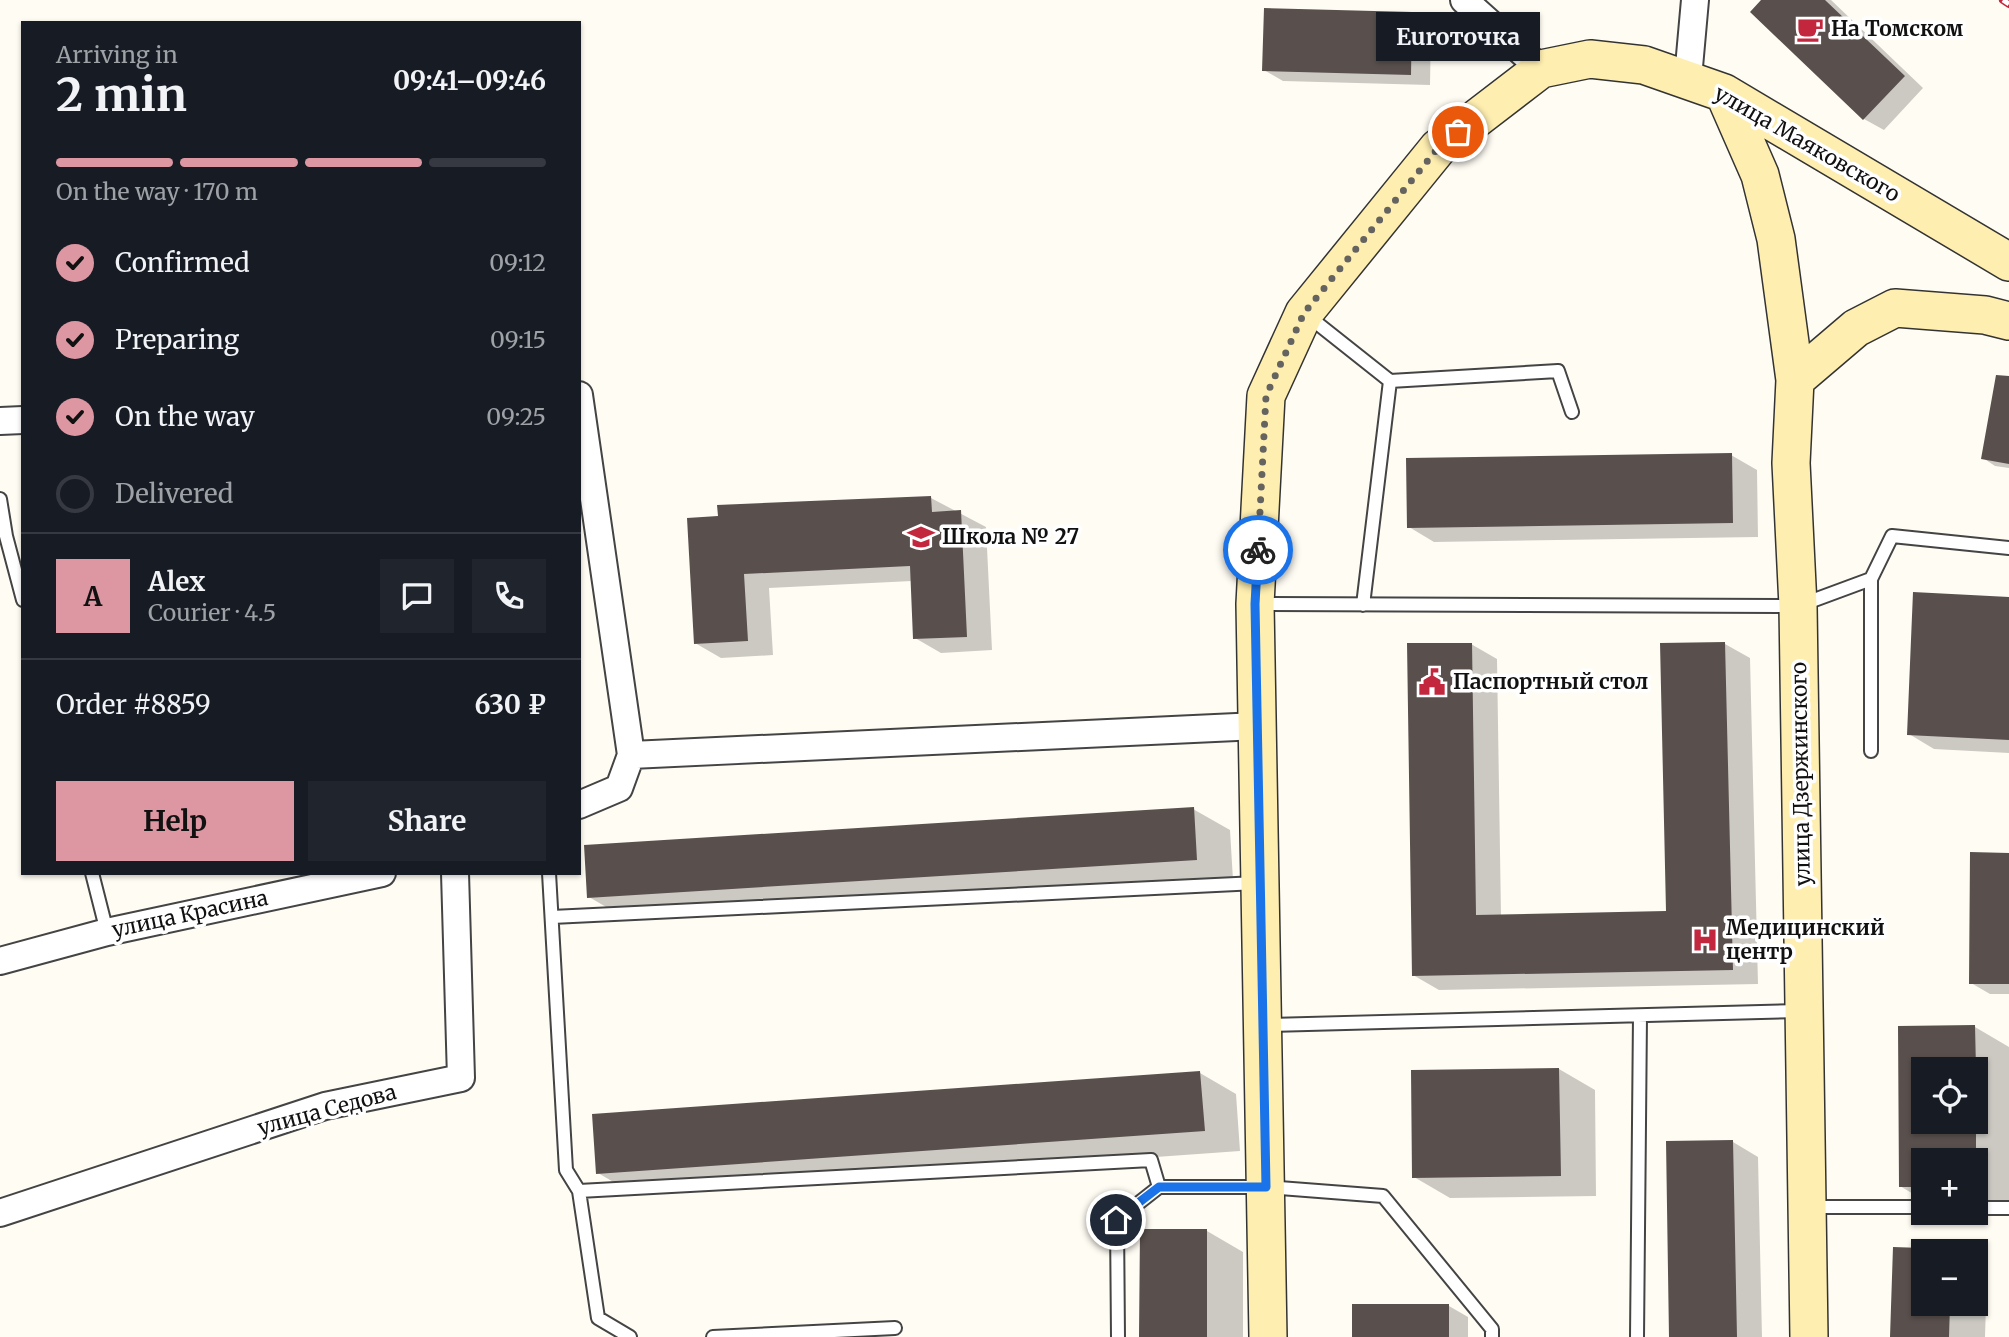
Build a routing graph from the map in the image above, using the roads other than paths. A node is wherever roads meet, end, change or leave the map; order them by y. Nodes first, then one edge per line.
1 (1464, 0) edge
2 (1695, 0) edge
3 (1541, 69) junction
4 (1688, 78) junction
5 (1724, 93) junction
6 (2009, 262) edge
7 (1304, 313) junction
8 (2009, 321) edge
9 (1795, 380) junction
10 (1390, 381) junction
11 (581, 402) edge
12 (1572, 412) dead end
13 (21, 420) edge
14 (0, 421) edge
15 (0, 499) edge
16 (2009, 548) edge
17 (1871, 579) junction
18 (21, 592) edge
19 (1255, 604) junction
20 (1363, 605) junction
21 (1798, 606) junction
22 (1258, 726) junction
23 (1871, 751) dead end
24 (631, 755) junction
25 (581, 804) edge
26 (93, 875) edge
27 (373, 875) edge
28 (455, 875) edge
29 (549, 875) edge
30 (1261, 883) junction
31 (552, 917) junction
32 (107, 932) junction
33 (0, 961) edge
34 (1804, 1010) junction
35 (1640, 1016) junction
36 (1264, 1025) junction
37 (1159, 1187) junction
38 (1266, 1187) junction
39 (579, 1191) junction
40 (1808, 1207) junction
41 (1911, 1207) edge
42 (1988, 1208) edge
43 (2009, 1208) edge
44 (0, 1213) edge
45 (895, 1328) dead end
46 (630, 1337) edge
47 (713, 1337) edge
48 (1118, 1337) edge
49 (1268, 1337) edge
50 (1492, 1337) edge
51 (1637, 1337) edge
52 (1809, 1337) edge

1 - 3 street
2 - 4 street
3 - 4 main road, улица Маяковского
3 - 7 main road, улица Маяковского
4 - 5 main road, улица Маяковского
5 - 6 main road, улица Маяковского
5 - 9 main road, улица Дзержинского
7 - 10 lane
7 - 19 main road, улица Маяковского
8 - 9 main road
9 - 21 main road, улица Дзержинского
10 - 12 lane
10 - 20 lane
11 - 24 street
13 - 14 street
15 - 18 lane
16 - 17 lane
17 - 21 lane
17 - 23 lane
19 - 20 lane
19 - 22 main road, улица Маяковского
20 - 21 lane
21 - 34 main road, улица Дзержинского
22 - 24 street
22 - 30 main road, улица Маяковского
24 - 25 street
26 - 32 lane
27 - 32 street, улица Красина
28 - 44 street, улица Седова
29 - 31 lane
30 - 31 lane
30 - 36 main road, улица Маяковского
31 - 39 lane
32 - 33 street, улица Красина
34 - 35 lane
34 - 40 main road, улица Дзержинского
35 - 36 lane
35 - 51 lane
36 - 38 main road, улица Маяковского
37 - 38 lane
37 - 39 lane
37 - 48 lane
38 - 49 main road, улица Маяковского
38 - 50 lane
39 - 46 lane
40 - 41 lane
40 - 52 main road, улица Дзержинского
42 - 43 lane
45 - 47 lane

